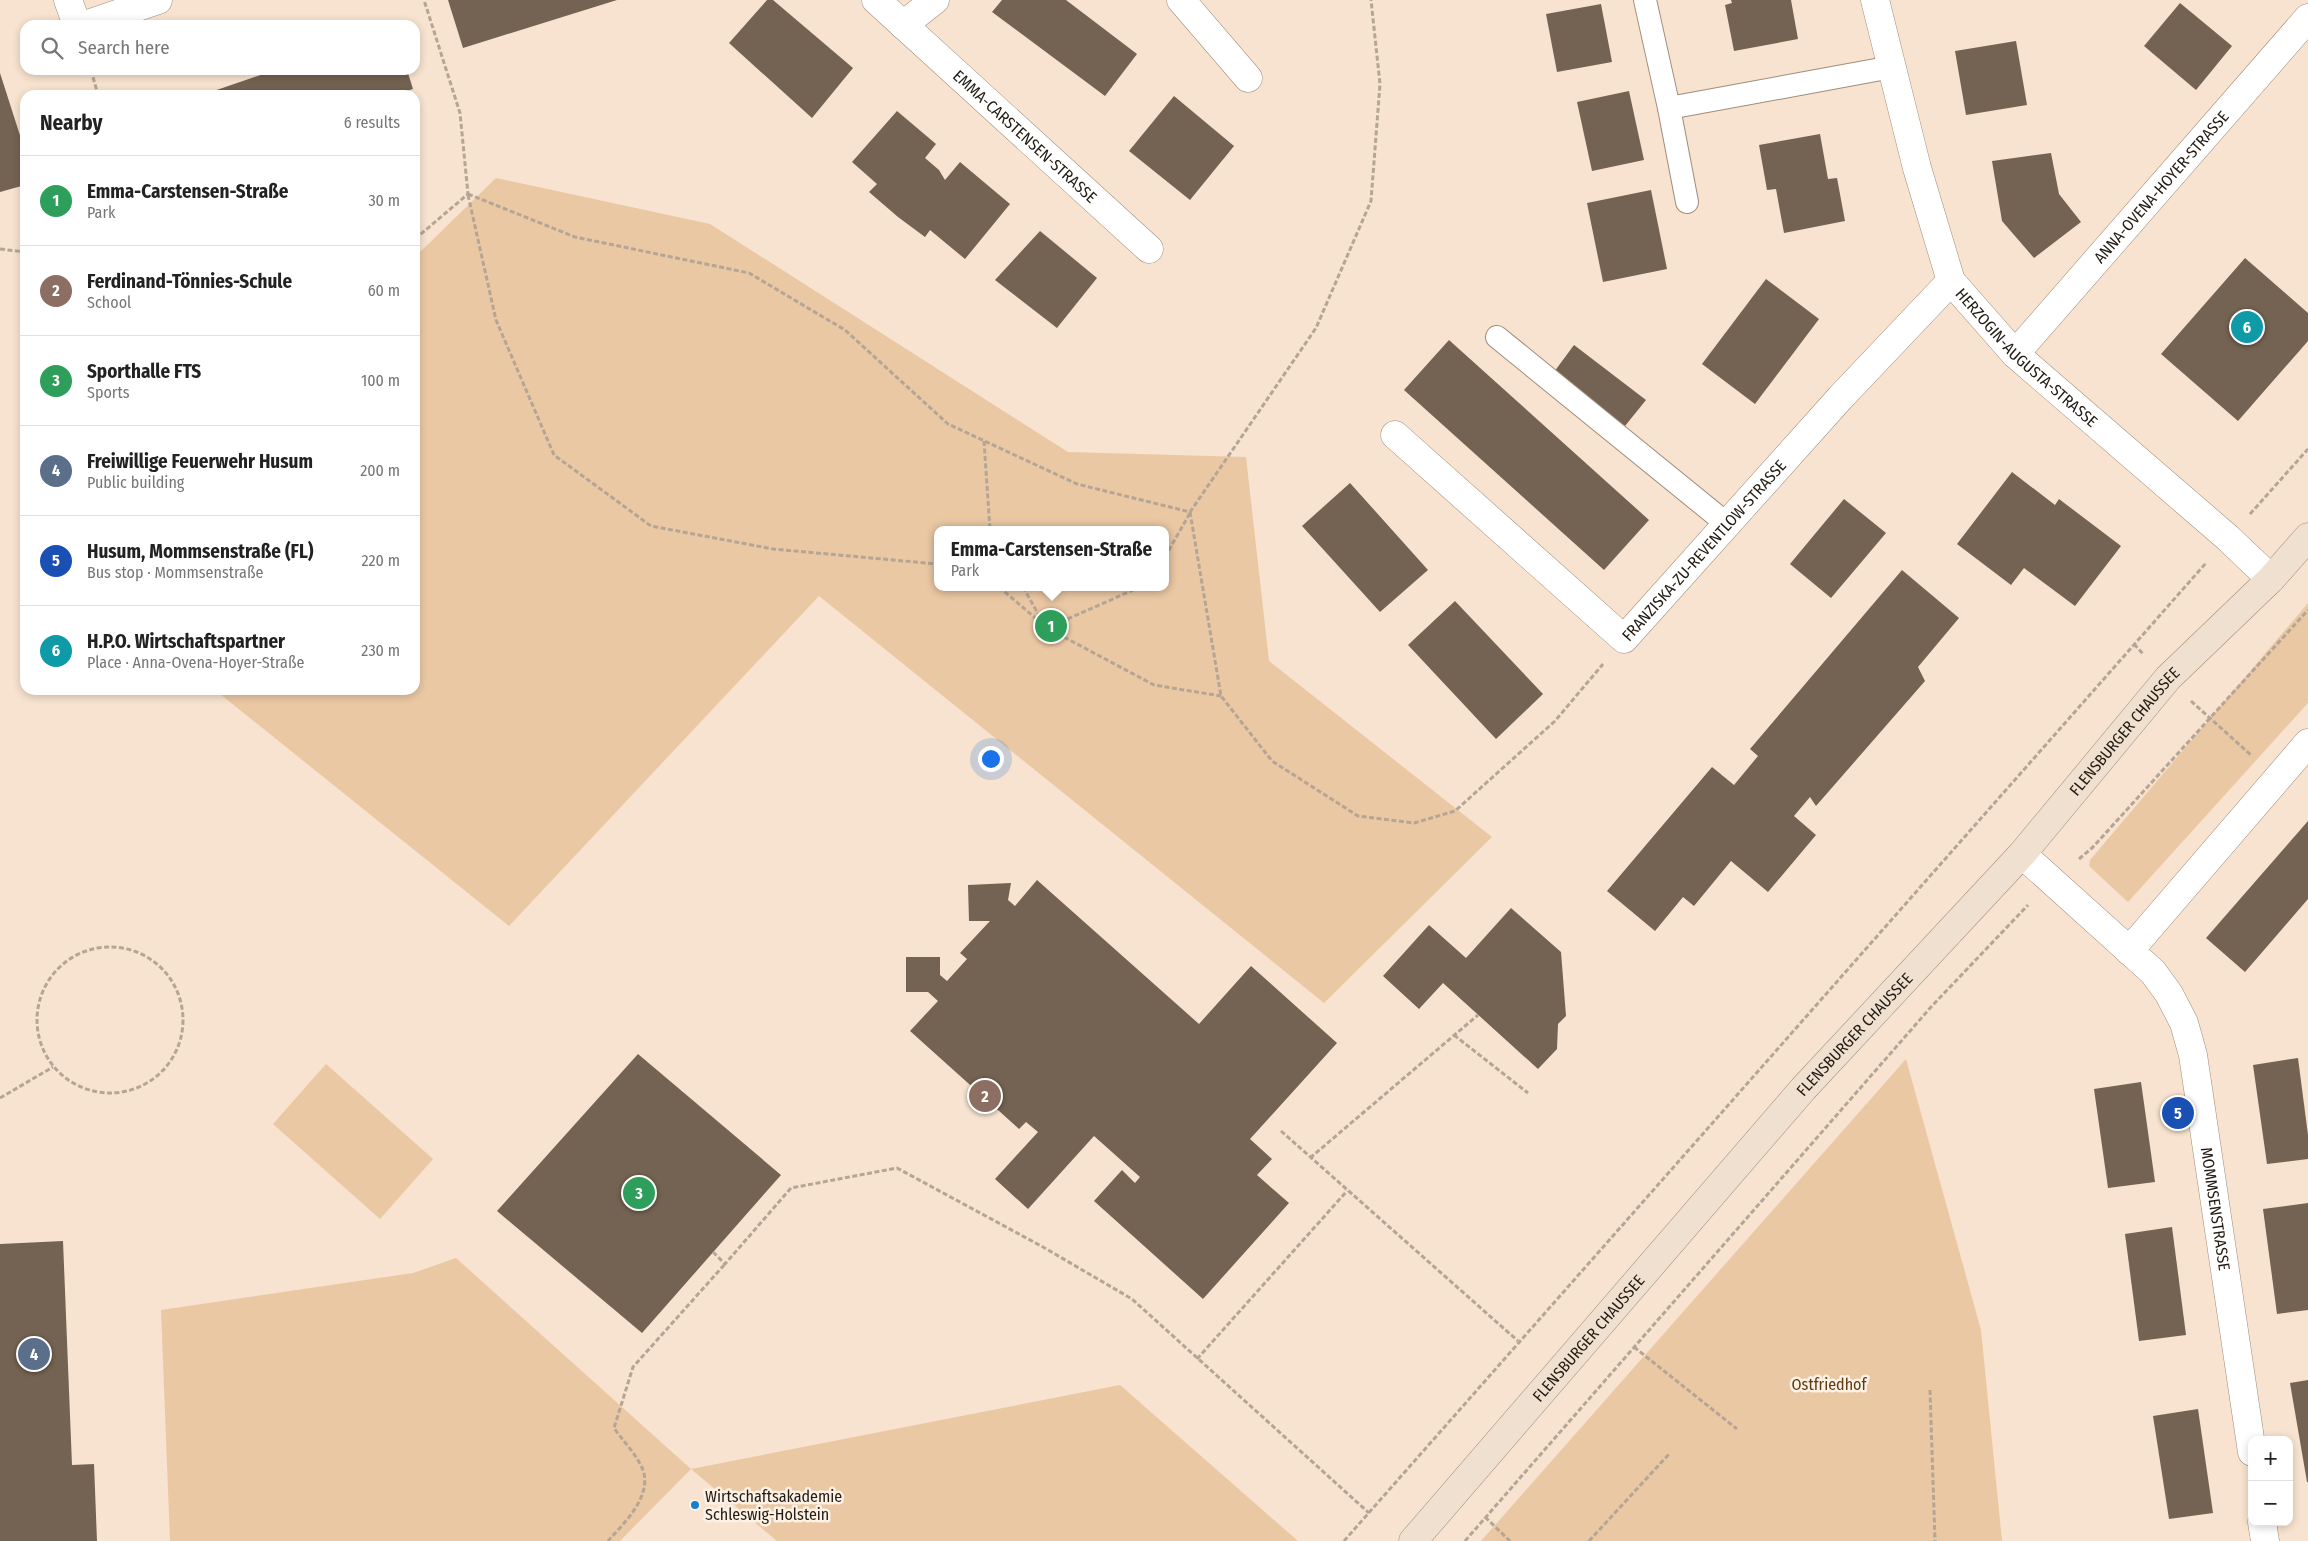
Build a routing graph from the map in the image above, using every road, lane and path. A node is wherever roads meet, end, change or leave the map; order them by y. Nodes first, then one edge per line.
1 (68, 0) edge
2 (158, 0) edge
3 (424, 0) edge
4 (876, 0) edge
5 (935, 0) edge
6 (1181, 0) edge
7 (1371, 0) edge
8 (1645, 0) edge
9 (1875, 0) edge
10 (2308, 18) edge
11 (75, 20) edge
12 (99, 20) edge
13 (903, 25) junction
14 (1892, 67) junction
15 (92, 75) edge
16 (1248, 78) dead end
17 (96, 90) edge
18 (1669, 108) junction
19 (468, 194) junction
20 (1687, 202) dead end
21 (420, 235) edge
22 (0, 249) edge
23 (1149, 249) dead end
24 (20, 251) edge
25 (1951, 281) junction
26 (1497, 337) dead end
27 (2014, 354) junction
28 (1395, 435) dead end
29 (984, 441) junction
30 (2308, 449) edge
31 (1190, 512) junction
32 (1728, 524) junction
33 (990, 526) edge
34 (2308, 537) edge
35 (2228, 538) junction
36 (1169, 550) edge
37 (934, 564) edge
38 (2271, 579) junction
39 (1004, 591) edge
40 (1025, 591) edge
41 (1131, 591) edge
42 (2308, 610) edge
43 (1046, 628) junction
44 (1624, 639) junction
45 (2134, 644) junction
46 (2168, 678) junction
47 (1221, 696) junction
48 (2211, 720) junction
49 (2308, 743) edge
50 (2277, 778) junction
51 (2022, 854) junction
52 (2053, 880) junction
53 (2129, 951) junction
54 (1478, 1015) dead end
55 (1454, 1035) junction
56 (54, 1067) junction
57 (1528, 1092) dead end
58 (0, 1098) edge
59 (1281, 1131) dead end
60 (1310, 1158) junction
61 (1346, 1190) junction
62 (713, 1252) dead end
63 (725, 1264) junction
64 (1518, 1341) junction
65 (1634, 1347) junction
66 (1197, 1359) junction
67 (1930, 1390) dead end
68 (1737, 1429) dead end
69 (2250, 1436) edge
70 (1670, 1453) dead end
71 (1369, 1513) junction
72 (1485, 1517) junction
73 (2263, 1526) edge
74 (608, 1541) edge
75 (1344, 1541) edge
76 (1413, 1541) edge
77 (1465, 1541) edge
78 (1510, 1541) edge
79 (1589, 1541) edge
80 (1935, 1541) edge
81 (2265, 1541) edge

1 - 11 street
2 - 12 street
3 - 19 path
4 - 13 street, EMMA-CARSTENSEN-STRASSE
5 - 13 street
6 - 16 street
7 - 31 path
8 - 18 lane
9 - 14 street, HERZOGIN-AUGUSTA-STRASSE
10 - 27 street, ANNA-OVENA-HOYER-STRASSE
13 - 23 street, EMMA-CARSTENSEN-STRASSE
14 - 18 lane
14 - 25 street, HERZOGIN-AUGUSTA-STRASSE
15 - 17 path
18 - 20 lane
19 - 21 path
19 - 29 path
19 - 37 path
22 - 24 path
25 - 27 street, HERZOGIN-AUGUSTA-STRASSE
25 - 32 street, FRANZISKA-ZU-REVENTLOW-STRASSE
26 - 32 lane
27 - 35 street, HERZOGIN-AUGUSTA-STRASSE
28 - 44 street, FRANZISKA-ZU-REVENTLOW-STRASSE
29 - 31 path
29 - 33 path
30 - 35 path
31 - 36 path
31 - 47 path
32 - 44 street, FRANZISKA-ZU-REVENTLOW-STRASSE
34 - 38 main road, FLENSBURGER CHAUSSEE
35 - 38 street, HERZOGIN-AUGUSTA-STRASSE
35 - 45 path
38 - 46 main road, FLENSBURGER CHAUSSEE
39 - 43 path
40 - 43 path
41 - 43 path
42 - 48 path
43 - 47 path
44 - 47 path
45 - 46 path
45 - 64 path
46 - 48 path
46 - 51 main road, FLENSBURGER CHAUSSEE
48 - 50 path
48 - 52 path
49 - 50 street
50 - 53 street
51 - 52 street, MOMMSENSTRASSE
51 - 76 main road, FLENSBURGER CHAUSSEE
52 - 53 street, MOMMSENSTRASSE
52 - 65 path
53 - 69 street, MOMMSENSTRASSE
54 - 55 path
55 - 57 path
55 - 60 path
56 - 56 path
56 - 58 path
59 - 60 path
60 - 61 path
61 - 64 path
61 - 66 path
62 - 63 path
63 - 66 path
63 - 74 path
64 - 71 path
65 - 68 path
65 - 72 path
66 - 71 path
67 - 80 path
70 - 79 path
71 - 75 path
72 - 77 path
72 - 78 path
73 - 81 street

